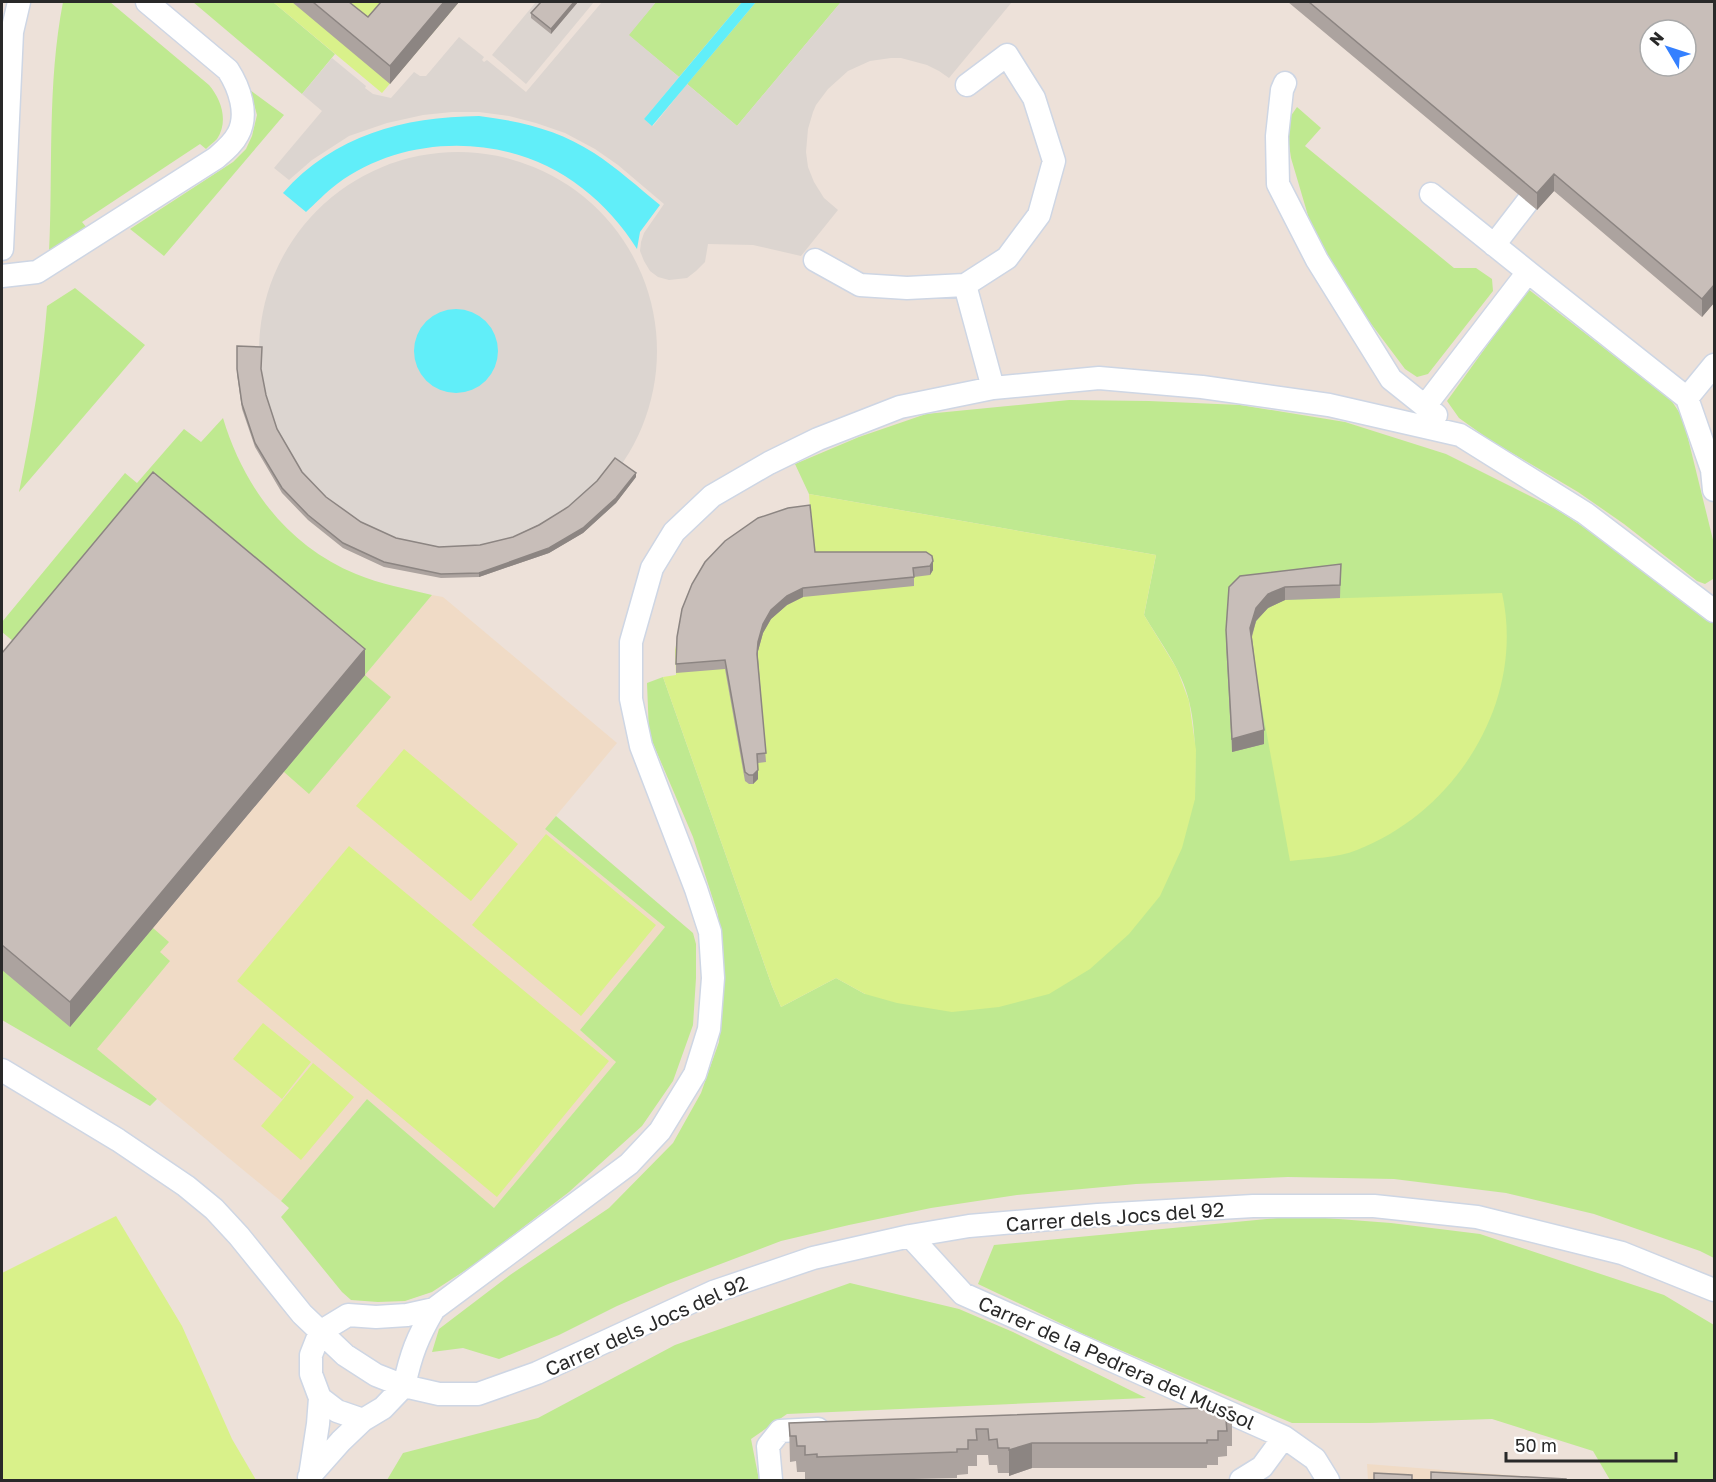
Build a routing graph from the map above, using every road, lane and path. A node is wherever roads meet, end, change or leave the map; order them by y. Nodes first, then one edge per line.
1 (19, 2) edge
2 (147, 2) edge
3 (1285, 83) dead end
4 (967, 85) dead end
5 (1431, 194) dead end
6 (1528, 201) edge
7 (1494, 245) junction
8 (2, 249) edge
9 (815, 260) dead end
10 (1528, 272) junction
11 (2, 276) edge
12 (964, 285) junction
13 (1714, 366) edge
14 (993, 388) junction
15 (1687, 398) junction
16 (1425, 406) junction
17 (1460, 435) junction
18 (1714, 490) edge
19 (1714, 611) edge
20 (2, 1070) edge
21 (910, 1236) junction
22 (1714, 1290) edge
23 (434, 1309) junction
24 (376, 1317) junction
25 (320, 1332) junction
26 (410, 1357) junction
27 (404, 1386) junction
28 (320, 1398) junction
29 (1223, 1408) junction
30 (1180, 1413) edge
31 (363, 1420) junction
32 (838, 1428) edge
33 (1284, 1437) junction
34 (308, 1478) edge
35 (771, 1480) edge
36 (1241, 1480) edge
37 (1328, 1480) edge

1 - 8 street
2 - 11 street
3 - 16 street
4 - 12 street
5 - 7 street
6 - 7 street
7 - 10 street
9 - 12 street
10 - 15 street
10 - 16 street
12 - 14 street
13 - 15 street
14 - 17 street
14 - 23 street
15 - 18 street
16 - 17 street
17 - 19 street
20 - 25 street, Carrer dels Jocs del 92
21 - 22 street, Carrer dels Jocs del 92
21 - 27 street, Carrer dels Jocs del 92
21 - 29 street, Carrer de la Pedrera del Mussol
23 - 24 street
23 - 26 street
24 - 25 street
24 - 26 street
25 - 27 street, Carrer dels Jocs del 92
25 - 28 street
26 - 27 street
27 - 31 street
28 - 31 street
28 - 34 street
29 - 30 street
29 - 33 street, Carrer de la Pedrera del Mussol
31 - 34 street
32 - 35 street
33 - 36 street
33 - 37 street, Carrer de la Pedrera del Mussol

